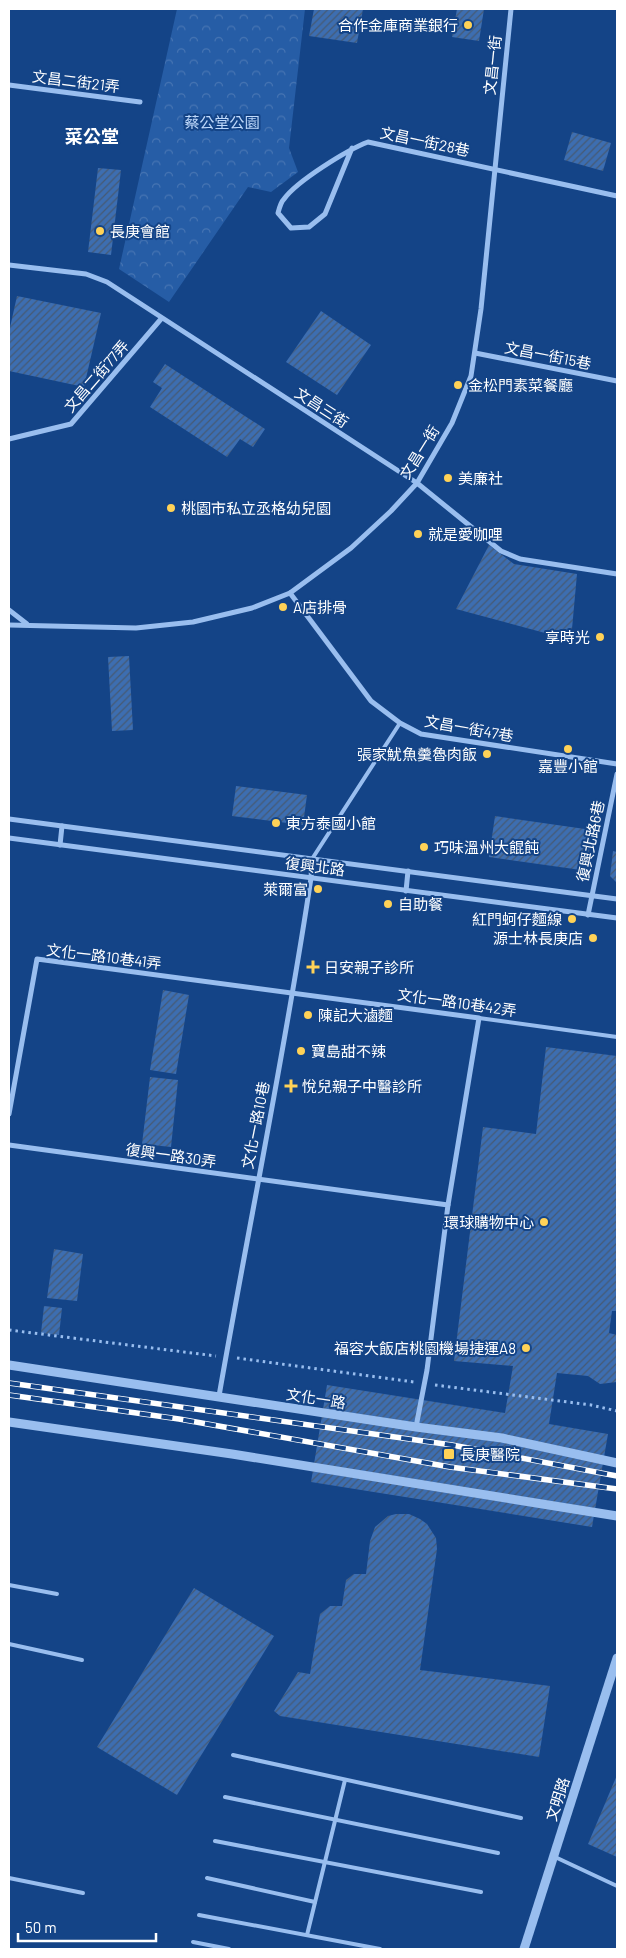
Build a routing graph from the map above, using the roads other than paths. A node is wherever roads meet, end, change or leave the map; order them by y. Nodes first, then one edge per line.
1 (511, 9) edge
2 (9, 85) edge
3 (140, 102) dead end
4 (352, 148) junction
5 (494, 168) junction
6 (617, 196) edge
7 (9, 265) edge
8 (161, 319) junction
9 (474, 353) junction
10 (617, 381) edge
11 (9, 439) edge
12 (417, 483) junction
13 (617, 574) edge
14 (290, 593) junction
15 (9, 610) edge
16 (9, 625) edge
17 (28, 625) junction
18 (400, 723) junction
19 (617, 764) edge
20 (617, 774) edge
21 (9, 819) edge
22 (62, 826) junction
23 (9, 838) edge
24 (60, 845) junction
25 (312, 859) junction
26 (408, 871) junction
27 (312, 878) junction
28 (406, 890) junction
29 (592, 895) junction
30 (617, 899) edge
31 (588, 914) junction
32 (617, 918) edge
33 (294, 993) junction
34 (479, 1018) junction
35 (617, 1037) edge
36 (9, 1114) edge
37 (9, 1145) edge
38 (257, 1180) junction
39 (448, 1205) junction
40 (9, 1365) edge
41 (219, 1396) junction
42 (9, 1422) edge
43 (416, 1427) junction
44 (617, 1463) edge
45 (617, 1516) edge
46 (9, 1585) edge
47 (57, 1594) dead end
48 (9, 1644) edge
49 (617, 1658) edge
50 (82, 1660) dead end
51 (232, 1755) dead end
52 (346, 1780) junction
53 (225, 1797) dead end
54 (522, 1818) dead end
55 (336, 1820) junction
56 (215, 1841) dead end
57 (498, 1853) dead end
58 (553, 1856) junction
59 (325, 1862) junction
60 (9, 1878) edge
61 (207, 1878) dead end
62 (617, 1886) edge
63 (481, 1892) dead end
64 (83, 1893) dead end
65 (315, 1902) junction
66 (199, 1916) dead end
67 (307, 1935) junction
68 (193, 1942) dead end
69 (348, 1943) junction
70 (229, 1949) edge
71 (347, 1949) edge
72 (380, 1949) edge
73 (524, 1949) edge

1 - 5 street, 文昌一街
2 - 3 street, 文昌二街21弄
4 - 4 street
4 - 5 street, 文昌一街28巷
5 - 6 street, 文昌一街28巷
5 - 9 street, 文昌一街
7 - 8 street, 文昌三街
8 - 11 street, 文昌二街77弄
8 - 12 street, 文昌三街
9 - 10 street, 文昌一街15巷
9 - 12 street, 文昌一街
12 - 13 street, 文昌三街
12 - 14 street, 文昌一街
14 - 17 street, 文昌一街
14 - 18 street, 文昌一街47巷
15 - 17 street
16 - 17 street, 文昌一街
18 - 19 street, 文昌一街47巷
18 - 25 lane
20 - 29 street, 復興北路6巷
21 - 22 street, 復興北路
22 - 24 street
22 - 25 street, 復興北路
23 - 24 street, 復興北路
24 - 27 street, 復興北路
25 - 26 street, 復興北路
25 - 27 street, 文化一路10巷
26 - 28 street
26 - 29 street, 復興北路
27 - 28 street, 復興北路
27 - 33 street, 文化一路10巷
28 - 31 street, 復興北路
29 - 30 street, 復興北路
29 - 31 street, 復興北路6巷
31 - 32 street, 復興北路
33 - 34 street, 文化一路10巷42弄
33 - 36 street, 文化一路10巷41弄
33 - 38 street, 文化一路10巷
34 - 35 lane, 文化一路10巷42弄
34 - 39 street
37 - 38 street, 復興一路30弄
38 - 39 street, 復興一路30弄
38 - 41 street, 文化一路10巷
39 - 43 street
40 - 41 street, 文化一路
41 - 43 street, 文化一路
42 - 45 street
43 - 44 street, 文化一路
46 - 47 lane
48 - 50 lane
49 - 58 street, 文明路
51 - 52 lane
52 - 54 lane
52 - 55 lane
53 - 55 lane
55 - 57 lane
55 - 59 lane
56 - 59 lane
58 - 62 lane
58 - 73 street, 文明路
59 - 63 lane
59 - 65 lane
60 - 64 lane
61 - 65 lane
65 - 67 lane
66 - 67 lane
67 - 69 lane
68 - 70 lane
69 - 71 lane
69 - 72 lane

